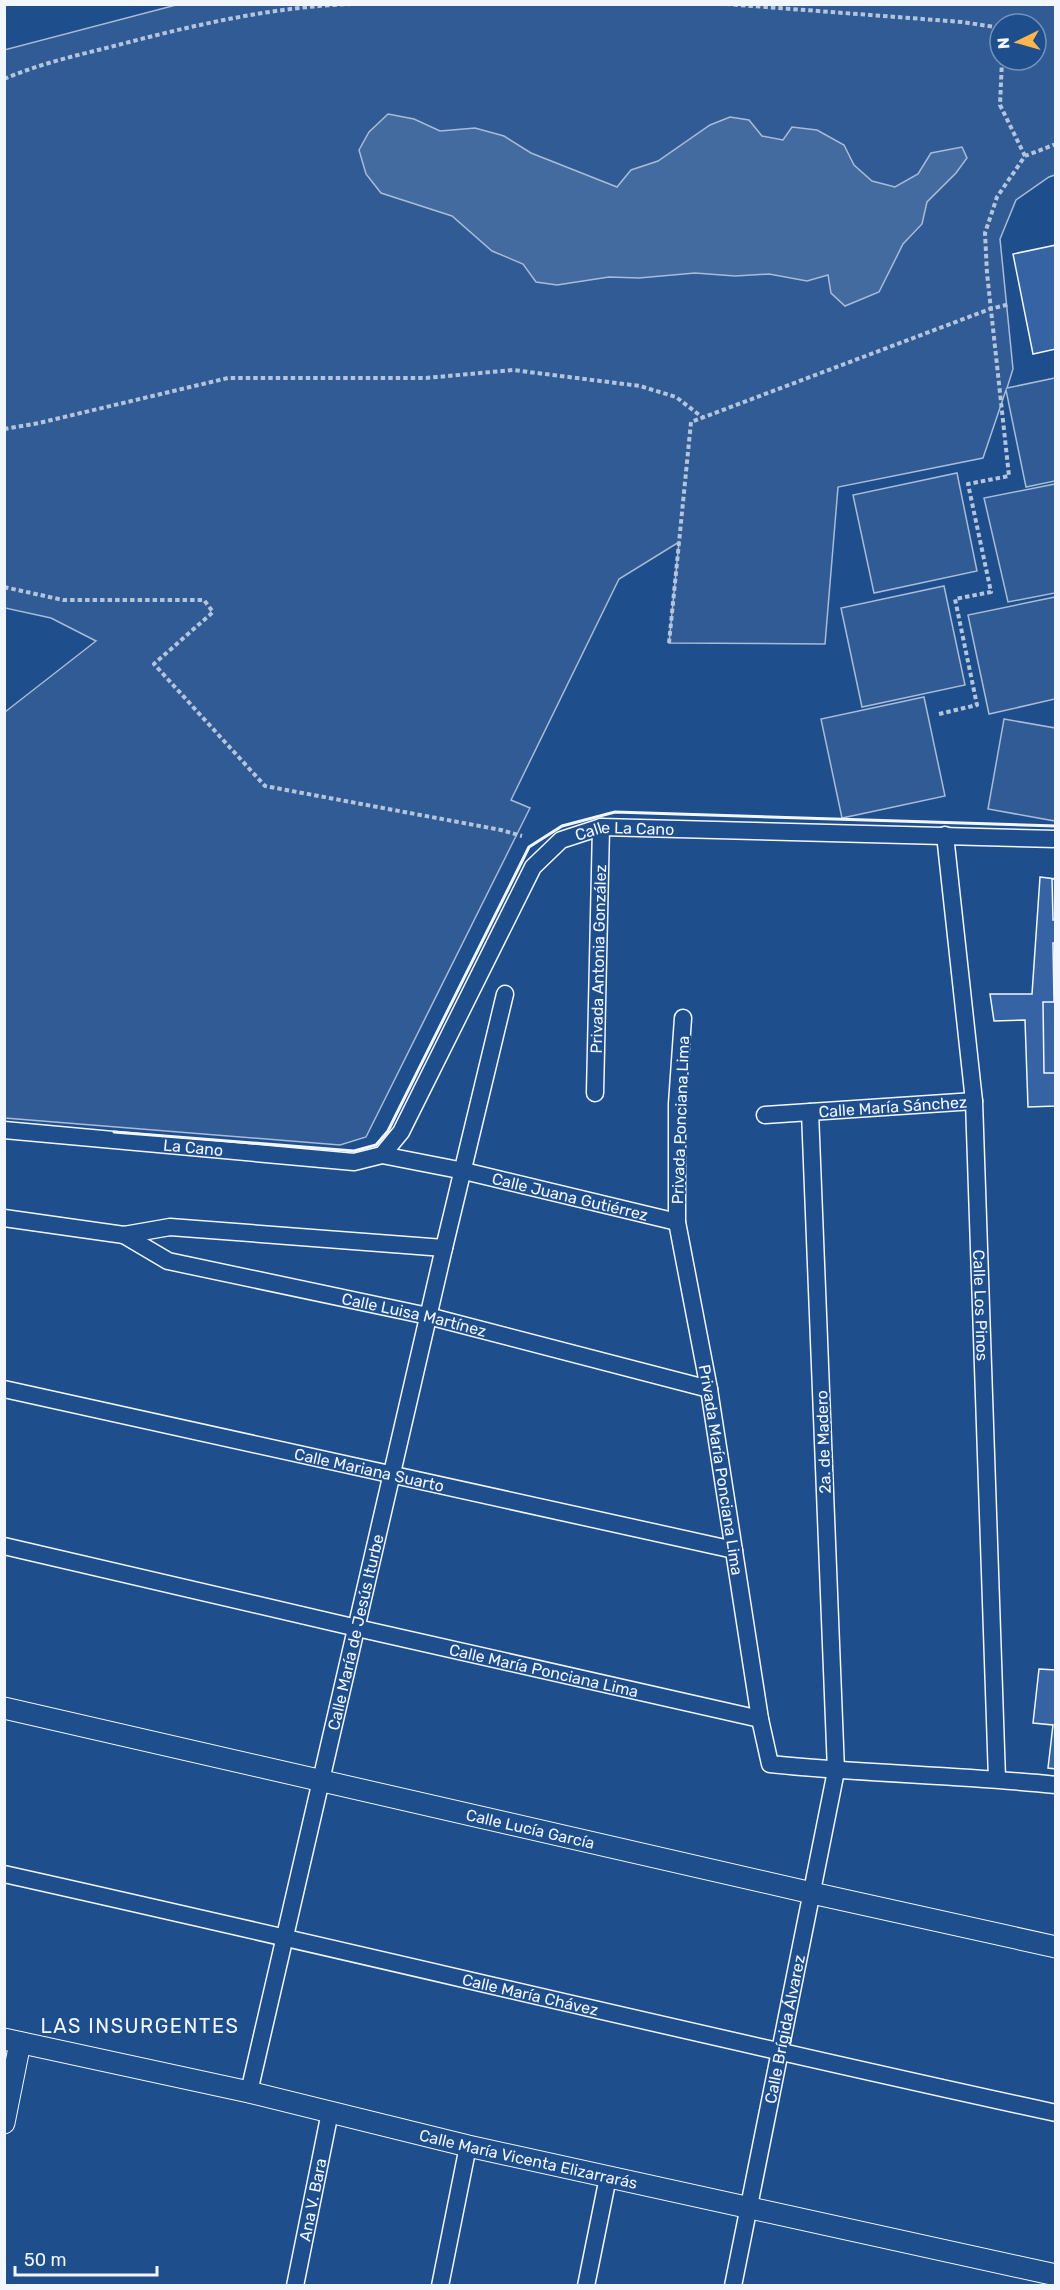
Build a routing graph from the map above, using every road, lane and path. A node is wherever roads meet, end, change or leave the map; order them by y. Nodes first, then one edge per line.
1 (351, 4) edge
2 (726, 4) edge
3 (988, 26) edge
4 (1001, 72) edge
5 (4, 79) edge
6 (1056, 144) edge
7 (1025, 156) junction
8 (1010, 304) dead end
9 (990, 309) junction
10 (702, 417) junction
11 (4, 429) edge
12 (4, 587) edge
13 (669, 643) dead end
14 (939, 714) dead end
15 (600, 826) junction
16 (522, 836) dead end
17 (945, 836) junction
18 (1056, 839) edge
19 (505, 994) dead end
20 (683, 1018) dead end
21 (595, 1093) dead end
22 (974, 1101) junction
23 (810, 1112) junction
24 (765, 1114) dead end
25 (4, 1130) edge
26 (382, 1155) junction
27 (464, 1171) junction
28 (4, 1218) edge
29 (677, 1222) junction
30 (124, 1235) junction
31 (444, 1248) junction
32 (428, 1316) junction
33 (4, 1389) edge
34 (709, 1389) junction
35 (393, 1476) junction
36 (4, 1546) edge
37 (734, 1550) junction
38 (357, 1628) junction
39 (4, 1708) edge
40 (760, 1719) junction
41 (836, 1771) junction
42 (997, 1779) junction
43 (322, 1780) junction
44 (1056, 1785) edge
45 (4, 1874) edge
46 (812, 1893) junction
47 (284, 1937) junction
48 (1056, 1947) edge
49 (12, 2041) edge
50 (780, 2053) junction
51 (249, 2092) junction
52 (330, 2112) junction
53 (1056, 2113) edge
54 (4, 2123) edge
55 (468, 2146) junction
56 (608, 2177) junction
57 (749, 2207) junction
58 (1056, 2275) edge
59 (295, 2286) edge
60 (440, 2286) edge
61 (586, 2286) edge
62 (733, 2286) edge

1 - 5 path
2 - 3 path
4 - 7 path
6 - 7 path
7 - 9 path
8 - 9 path
9 - 10 path
9 - 14 path
10 - 11 path
10 - 13 path
12 - 16 path
15 - 17 street, Calle La Cano
15 - 21 street, Privada Antonia González
15 - 26 street, Calle La Cano
17 - 18 street, Calle La Cano
17 - 22 street, Calle Los Pinos
19 - 27 street, Calle María de Jesús Iturbe
20 - 29 street, Privada Ponciana Lima
22 - 23 street, Calle María Sánchez
22 - 42 street, Calle Los Pinos
23 - 24 street, Calle María Sánchez
23 - 41 street, 2a. de Madero
25 - 26 street, La Cano
26 - 27 street, Calle Juana Gutiérrez
27 - 29 street, Calle Juana Gutiérrez
27 - 31 street, Calle María de Jesús Iturbe
28 - 30 street, Calle Luisa Martínez
29 - 34 street, Privada María Ponciana Lima
30 - 31 street, Calle Luisa Martínez
30 - 32 street, Calle Luisa Martínez
31 - 32 street, Calle María de Jesús Iturbe
32 - 34 street, Calle Luisa Martínez
32 - 35 street, Calle María de Jesús Iturbe
33 - 35 street, Calle Mariana Suarto
34 - 37 street, Privada María Ponciana Lima
35 - 37 street, Calle Mariana Suarto
35 - 38 street, Calle María de Jesús Iturbe
36 - 38 street, Calle María Ponciana Lima
37 - 40 street, Privada María Ponciana Lima
38 - 40 street, Calle María Ponciana Lima
38 - 43 street, Calle María de Jesús Iturbe
39 - 43 street, Calle Lucía García
40 - 41 street
41 - 42 street
41 - 46 street, Calle Brígida Álvarez
42 - 44 street
43 - 46 street, Calle Lucía García
43 - 47 street, Calle María de Jesús Iturbe
45 - 47 street, Calle María Chávez
46 - 48 street, Calle Lucía García
46 - 50 street, Calle Brígida Álvarez
47 - 50 street, Calle María Chávez
47 - 51 street, Calle María de Jesús Iturbe
49 - 51 street, Calle María Vicenta Elizarrarás
49 - 54 street
50 - 53 street, Calle María Chávez
50 - 57 street, Calle Brígida Álvarez
51 - 52 street, Calle María Vicenta Elizarrarás
52 - 55 street, Calle María Vicenta Elizarrarás
52 - 59 street, Ana V. Bara
55 - 56 street, Calle María Vicenta Elizarrarás
55 - 60 street
56 - 57 street, Calle María Vicenta Elizarrarás
56 - 61 street
57 - 58 street, Calle María Vicenta Elizarrarás
57 - 62 street, Calle Brígida Álvarez

